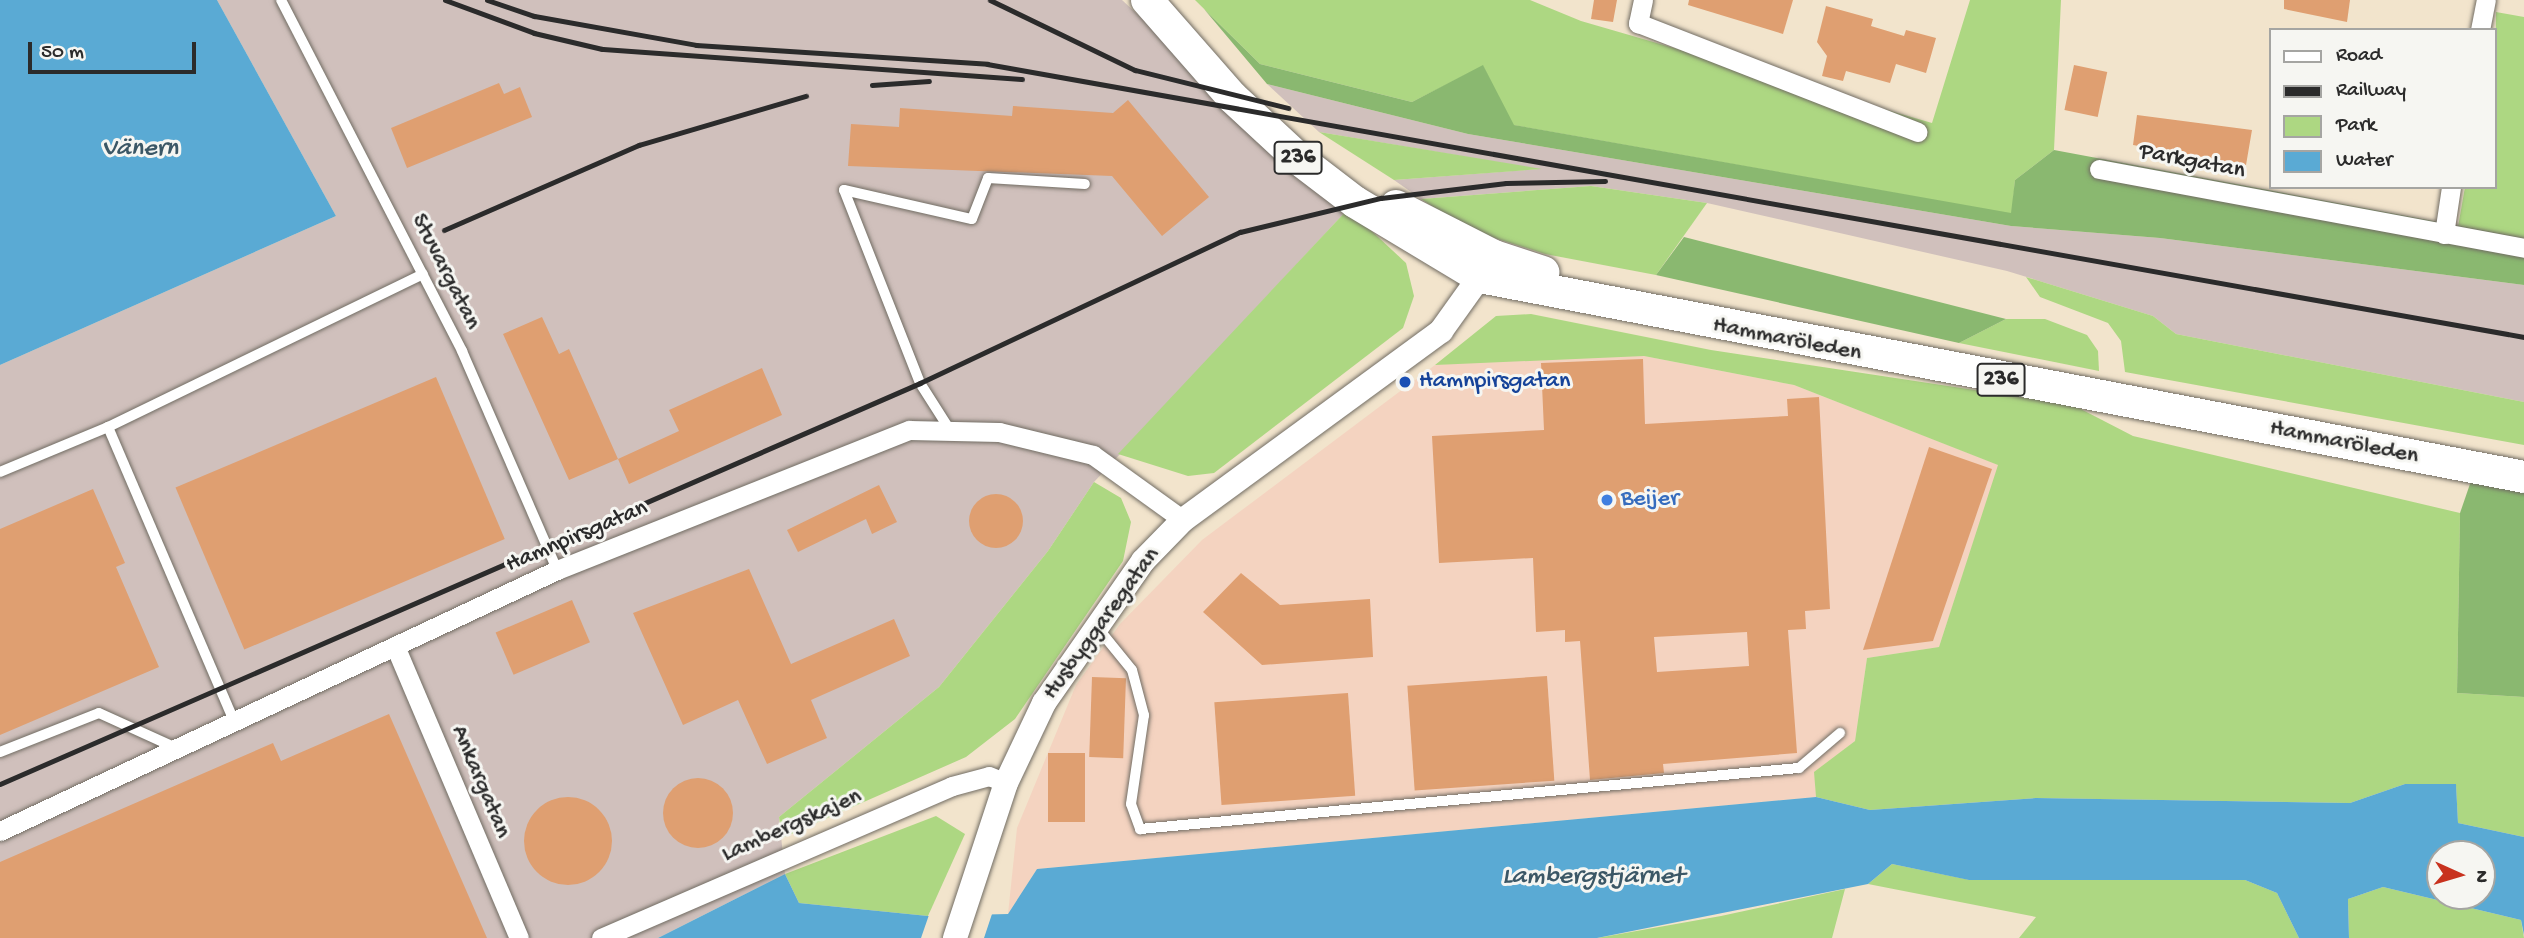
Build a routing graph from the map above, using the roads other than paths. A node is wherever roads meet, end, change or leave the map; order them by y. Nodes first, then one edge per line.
1 (281, 0) edge
2 (1147, 0) edge
3 (1168, 0) edge
4 (1643, 0) edge
5 (2486, 0) edge
6 (2480, 28) edge
7 (1917, 132) dead end
8 (2099, 169) dead end
9 (1085, 184) dead end
10 (2451, 189) edge
11 (2444, 234) junction
12 (2524, 248) edge
13 (1487, 267) junction
14 (423, 274) junction
15 (108, 427) junction
16 (948, 427) junction
17 (2524, 460) edge
18 (0, 472) edge
19 (2524, 477) edge
20 (1183, 520) junction
21 (556, 570) junction
22 (1096, 625) junction
23 (395, 646) junction
24 (234, 721) junction
25 (1840, 733) dead end
26 (177, 748) junction
27 (0, 752) edge
28 (1006, 783) junction
29 (0, 831) edge
30 (519, 938) edge
31 (601, 938) edge
32 (954, 938) edge

1 - 14 lane, Stuvargatan
2 - 13 main road, Hammaröleden / 236
3 - 13 main road, Hammaröleden / 236
4 - 7 street
5 - 6 street
8 - 11 street, Parkgatan
9 - 16 lane
10 - 11 street
11 - 12 street, Parkgatan
13 - 17 main road, Hammaröleden / 236
13 - 19 main road, Hammaröleden / 236
13 - 20 street, Husbyggaregatan
14 - 15 lane
14 - 21 lane, Stuvargatan
15 - 18 lane
15 - 24 lane
16 - 20 street, Hamnpirsgatan
16 - 21 street, Hamnpirsgatan
20 - 22 street, Husbyggaregatan
21 - 23 street, Hamnpirsgatan
22 - 25 lane
22 - 28 street, Husbyggaregatan
23 - 24 street, Hamnpirsgatan
23 - 30 street, Ankargatan
24 - 26 street, Hamnpirsgatan
26 - 27 lane
26 - 29 street, Hamnpirsgatan
28 - 31 street, Lambergskajen
28 - 32 street, Husbyggaregatan

